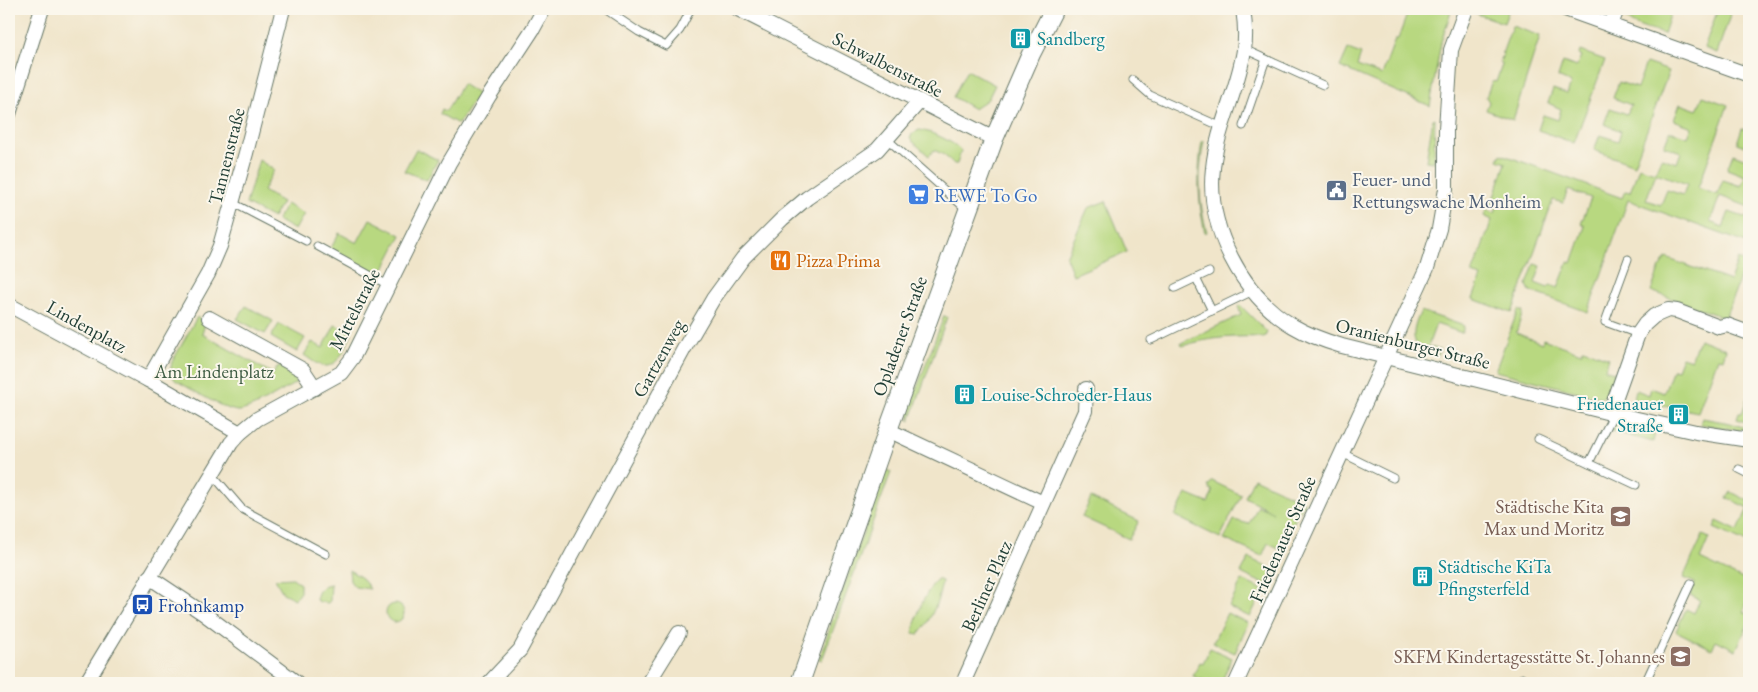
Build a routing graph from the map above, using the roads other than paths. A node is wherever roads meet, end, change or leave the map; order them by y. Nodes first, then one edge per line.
1 (42, 9) edge
2 (283, 9) edge
3 (544, 9) edge
4 (605, 9) edge
5 (691, 9) edge
6 (738, 9) edge
7 (1054, 9) edge
8 (1243, 9) edge
9 (1466, 9) edge
10 (1565, 9) edge
11 (1616, 9) edge
12 (1611, 25) junction
13 (1244, 49) junction
14 (1266, 59) junction
15 (1749, 75) edge
16 (1133, 80) dead end
17 (1323, 85) dead end
18 (920, 102) junction
19 (9, 114) edge
20 (1243, 126) dead end
21 (1222, 127) junction
22 (887, 139) junction
23 (994, 139) junction
24 (233, 203) junction
25 (968, 210) junction
26 (306, 240) dead end
27 (317, 246) dead end
28 (1628, 259) dead end
29 (1209, 272) dead end
30 (1196, 278) junction
31 (388, 284) junction
32 (1175, 288) dead end
33 (1253, 291) junction
34 (9, 305) edge
35 (1212, 311) junction
36 (209, 318) dead end
37 (1749, 333) edge
38 (1638, 334) junction
39 (1151, 340) dead end
40 (1388, 357) junction
41 (148, 380) junction
42 (315, 388) junction
43 (1086, 389) dead end
44 (1612, 413) junction
45 (888, 430) junction
46 (240, 433) junction
47 (1538, 439) dead end
48 (1749, 440) edge
49 (1342, 453) junction
50 (1590, 463) junction
51 (1739, 469) dead end
52 (212, 473) junction
53 (1749, 474) edge
54 (1393, 478) dead end
55 (1636, 485) dead end
56 (1043, 503) junction
57 (326, 554) dead end
58 (149, 577) junction
59 (1691, 583) dead end
60 (679, 633) dead end
61 (86, 683) edge
62 (297, 683) edge
63 (489, 683) edge
64 (649, 683) edge
65 (800, 683) edge
66 (963, 683) edge
67 (1236, 683) edge
68 (1645, 683) edge

1 - 19 street
2 - 24 street, Tannenstraße
3 - 31 street, Mittelstraße
4 - 5 lane
6 - 18 street, Schwalbenstraße
7 - 23 street, Opladener Straße
8 - 13 street, Oranienburger Straße
9 - 40 street, Friedenauer Straße
10 - 12 street
11 - 12 street
12 - 15 street
13 - 14 lane
13 - 21 street, Oranienburger Straße
14 - 17 lane
14 - 20 lane
16 - 21 lane
18 - 22 street, Gartzenweg
18 - 23 street, Schwalbenstraße
21 - 33 street, Oranienburger Straße
22 - 25 lane
22 - 63 street, Gartzenweg
23 - 25 street, Opladener Straße
24 - 26 lane
24 - 41 street, Tannenstraße
25 - 45 street, Opladener Straße
27 - 31 lane
28 - 38 lane
29 - 30 lane
30 - 32 lane
30 - 35 lane
31 - 42 street, Mittelstraße
33 - 35 lane
33 - 40 street, Oranienburger Straße
34 - 41 street, Lindenplatz
35 - 39 lane
36 - 42 street
37 - 38 street
38 - 44 street
40 - 44 street, Oranienburger Straße
40 - 49 street, Friedenauer Straße
41 - 46 street, Lindenplatz
42 - 46 street, Mittelstraße
43 - 56 street, Berliner Platz
44 - 48 street, Oranienburger Straße
44 - 50 lane
45 - 56 street
45 - 65 street, Opladener Straße
46 - 52 street, Mittelstraße
47 - 50 lane
49 - 54 lane
49 - 67 street, Friedenauer Straße
50 - 55 lane
51 - 53 lane
52 - 57 lane
52 - 58 street, Mittelstraße
56 - 66 street, Berliner Platz
58 - 61 street, Mittelstraße
58 - 62 street
59 - 68 lane
60 - 64 street

